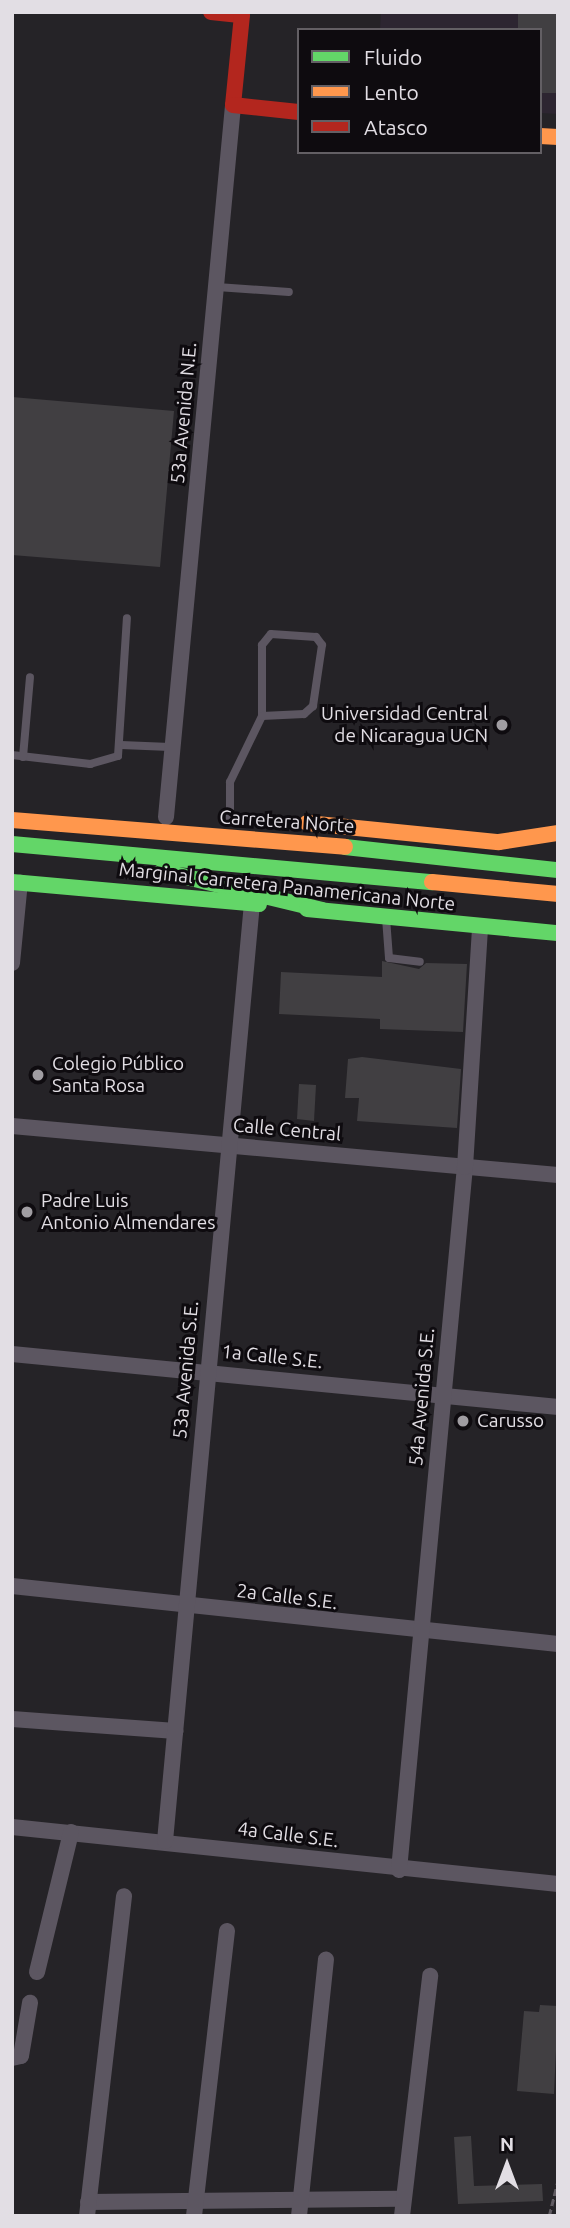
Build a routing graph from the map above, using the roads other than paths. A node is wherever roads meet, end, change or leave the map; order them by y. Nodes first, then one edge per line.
1 (211, 12) edge
2 (242, 13) edge
3 (233, 105) junction
4 (297, 112) edge
5 (217, 287) junction
6 (289, 292) dead end
7 (127, 618) dead end
8 (30, 677) dead end
9 (262, 716) junction
10 (121, 745) junction
11 (170, 747) junction
12 (12, 755) edge
13 (23, 757) junction
14 (12, 810) edge
15 (166, 817) junction
16 (12, 820) edge
17 (230, 820) junction
18 (255, 821) dead end
19 (558, 821) edge
20 (293, 822) dead end
21 (550, 834) edge
22 (12, 844) edge
23 (70, 850) junction
24 (558, 870) edge
25 (16, 882) edge
26 (558, 894) edge
27 (252, 904) junction
28 (322, 910) junction
29 (386, 918) junction
30 (480, 927) junction
31 (558, 933) edge
32 (420, 962) dead end
33 (12, 963) edge
34 (12, 1126) edge
35 (226, 1146) junction
36 (465, 1167) junction
37 (558, 1175) edge
38 (12, 1354) edge
39 (208, 1371) junction
40 (442, 1397) junction
41 (558, 1407) edge
42 (12, 1586) edge
43 (187, 1606) junction
44 (423, 1634) junction
45 (558, 1644) edge
46 (12, 1719) edge
47 (176, 1731) junction
48 (12, 1827) edge
49 (71, 1832) junction
50 (165, 1841) junction
51 (398, 1870) junction
52 (558, 1884) edge
53 (124, 1896) dead end
54 (227, 1931) dead end
55 (326, 1959) dead end
56 (37, 1972) dead end
57 (430, 1976) dead end
58 (30, 2003) dead end
59 (12, 2058) edge
60 (401, 2207) edge
61 (193, 2208) edge
62 (298, 2208) edge
63 (88, 2209) edge

1 - 2 main road
2 - 3 main road, 53a Avenida N.E.
3 - 4 main road
3 - 5 street, 53a Avenida N.E.
5 - 6 lane
5 - 11 street, 53a Avenida N.E.
7 - 10 lane
8 - 13 lane
9 - 9 lane
9 - 17 lane
10 - 11 lane
10 - 13 lane
11 - 15 street, 53a Avenida N.E.
12 - 13 lane
14 - 15 main road
15 - 17 main road
16 - 24 main road, Carretera Norte
17 - 18 main road
19 - 21 main road
20 - 21 main road
22 - 23 main road
23 - 26 main road
23 - 28 main road
25 - 27 main road, Marginal Carretera Panamericana Norte
25 - 33 street
27 - 28 main road, Marginal Carretera Panamericana Norte
27 - 35 street, 53a Avenida S.E.
28 - 29 main road, Marginal Carretera Panamericana Norte
29 - 30 main road, Marginal Carretera Panamericana Norte
29 - 32 lane
30 - 31 main road, Marginal Carretera Panamericana Norte
30 - 36 street, 54a Avenida S.E.
34 - 35 street, Calle Central
35 - 36 street, Calle Central
35 - 39 street, 53a Avenida S.E.
36 - 37 street, Calle Central
36 - 40 street, 54a Avenida S.E.
38 - 39 street, 1a Calle S.E.
39 - 40 street, 1a Calle S.E.
39 - 43 street, 53a Avenida S.E.
40 - 41 street
40 - 44 street, 54a Avenida S.E.
42 - 43 street, 2a Calle S.E.
43 - 44 street, 2a Calle S.E.
43 - 47 street, 53a Avenida S.E.
44 - 45 street, 2a Calle S.E.
44 - 51 street, 54a Avenida S.E.
46 - 47 street
47 - 50 street, 53a Avenida S.E.
48 - 49 street, 4a Calle S.E.
49 - 50 street, 4a Calle S.E.
49 - 56 street
50 - 51 street, 4a Calle S.E.
51 - 52 street, 4a Calle S.E.
53 - 63 street
54 - 61 street
55 - 62 street
57 - 60 street
58 - 59 street
60 - 62 street
61 - 62 street
61 - 63 street

